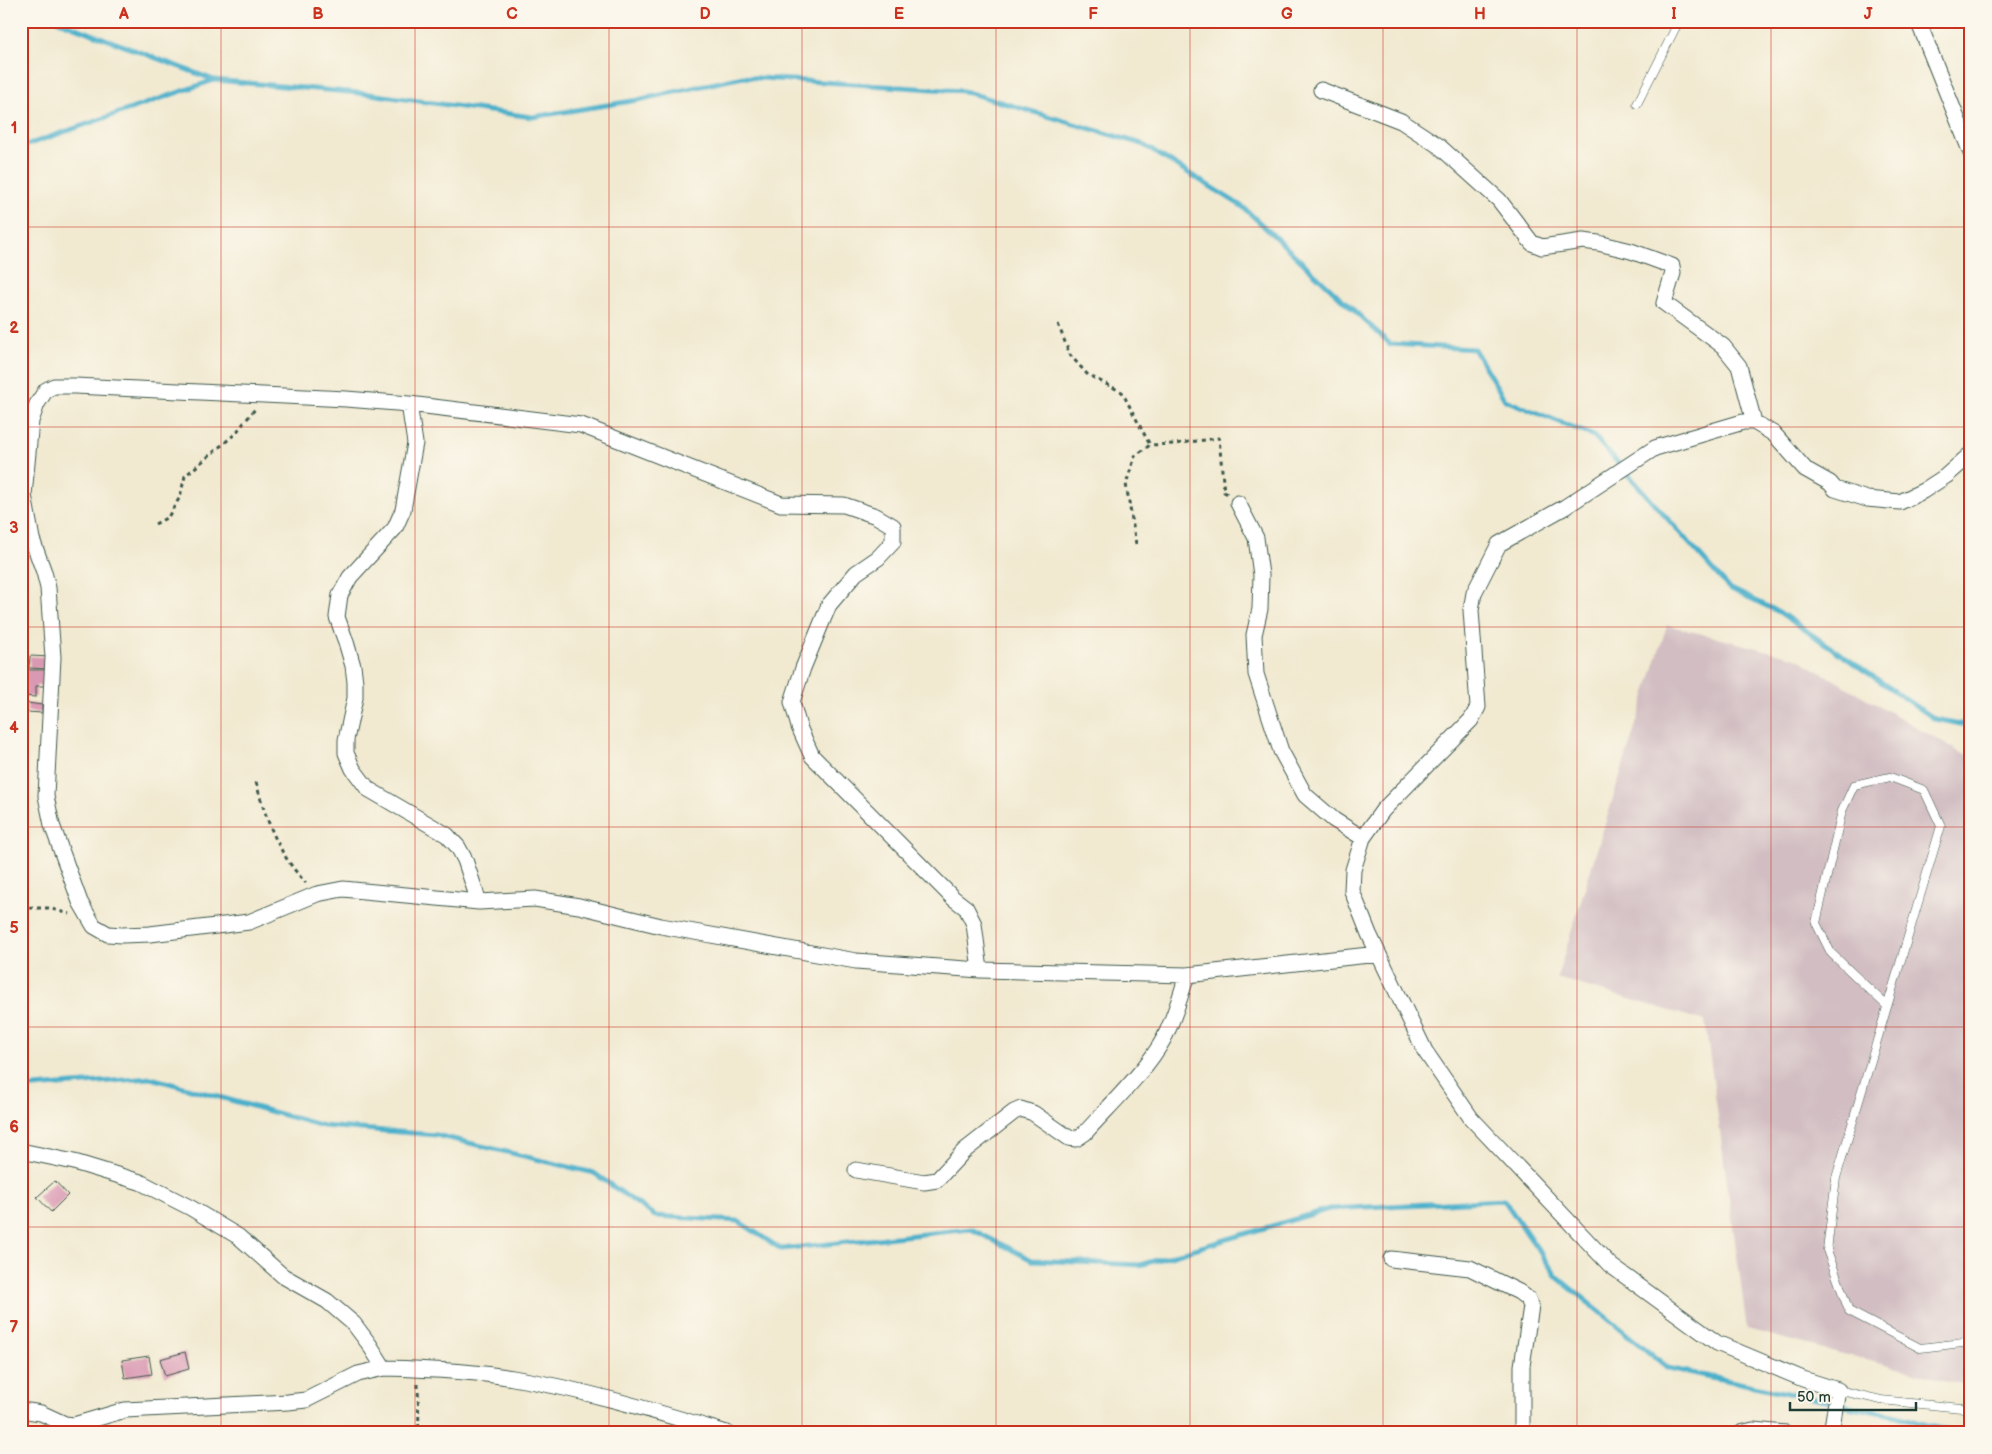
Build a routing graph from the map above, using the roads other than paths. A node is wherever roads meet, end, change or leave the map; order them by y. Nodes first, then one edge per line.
1 (1679, 21) edge
2 (1918, 21) edge
3 (1321, 90) dead end
4 (1637, 104) dead end
5 (1971, 153) edge
6 (410, 404) junction
7 (1754, 422) junction
8 (1971, 454) edge
9 (1238, 503) road end
10 (1363, 838) junction
11 (480, 902) junction
12 (1378, 954) junction
13 (980, 970) junction
14 (1187, 975) junction
15 (1887, 1006) junction
16 (21, 1151) edge
17 (856, 1170) dead end
18 (1391, 1259) dead end
19 (1971, 1342) edge
20 (384, 1368) junction
21 (1838, 1390) junction
22 (1971, 1409) edge
23 (21, 1410) edge
24 (1748, 1432) edge
25 (727, 1433) edge
26 (1522, 1433) edge
27 (1786, 1433) edge
28 (1831, 1433) edge

1 - 4 lane
2 - 5 street
3 - 7 street
6 - 11 street
6 - 11 street
6 - 13 street
7 - 8 street
7 - 10 street
9 - 10 street
10 - 12 street
11 - 13 street
12 - 14 street
12 - 21 street
13 - 14 street
14 - 17 street
15 - 15 lane
15 - 19 lane
16 - 20 street
18 - 26 street
20 - 23 street
20 - 25 street
21 - 22 lane
21 - 28 street
24 - 27 street

